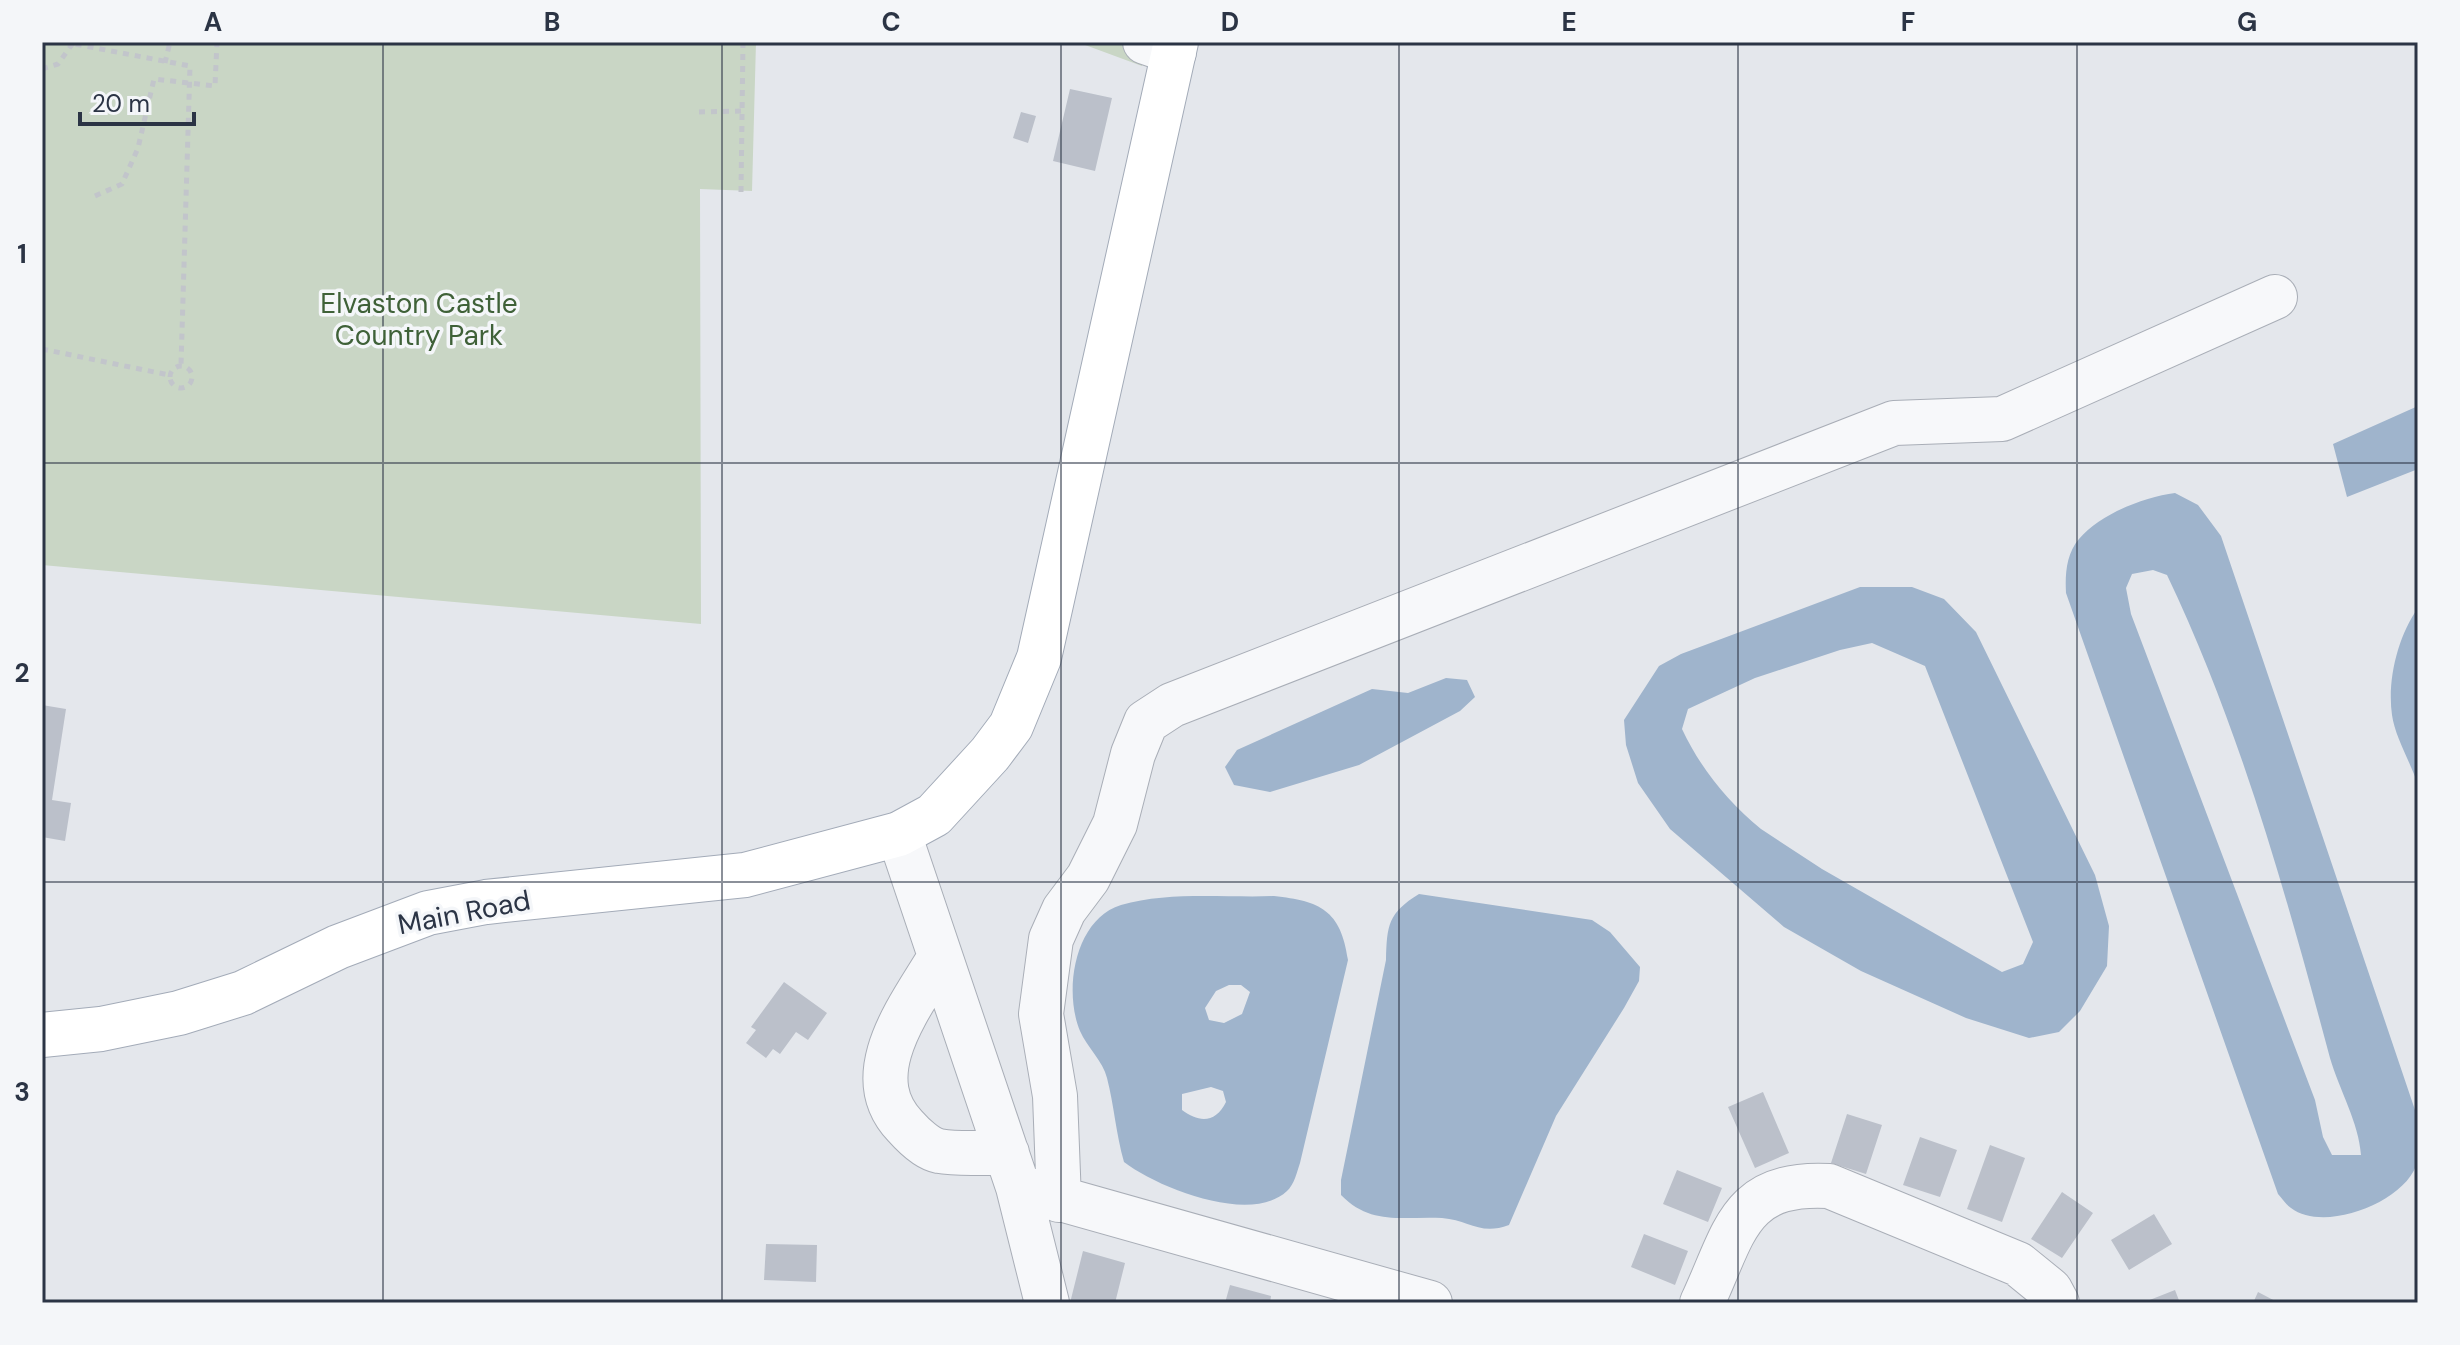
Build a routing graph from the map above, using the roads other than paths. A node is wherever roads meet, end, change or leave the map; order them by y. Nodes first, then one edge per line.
1 (1165, 45) edge
2 (2275, 297) dead end
3 (899, 834) junction
4 (940, 957) junction
5 (42, 1035) edge
6 (1012, 1170) junction
7 (1059, 1200) junction
8 (1047, 1303) edge
9 (1430, 1303) edge
10 (1702, 1303) edge
11 (2057, 1303) edge

1 - 3 main road, Main Road
2 - 7 lane
3 - 4 lane
3 - 5 main road, Main Road
4 - 6 lane
4 - 6 lane
6 - 7 lane
6 - 8 lane
7 - 9 lane
10 - 11 lane

